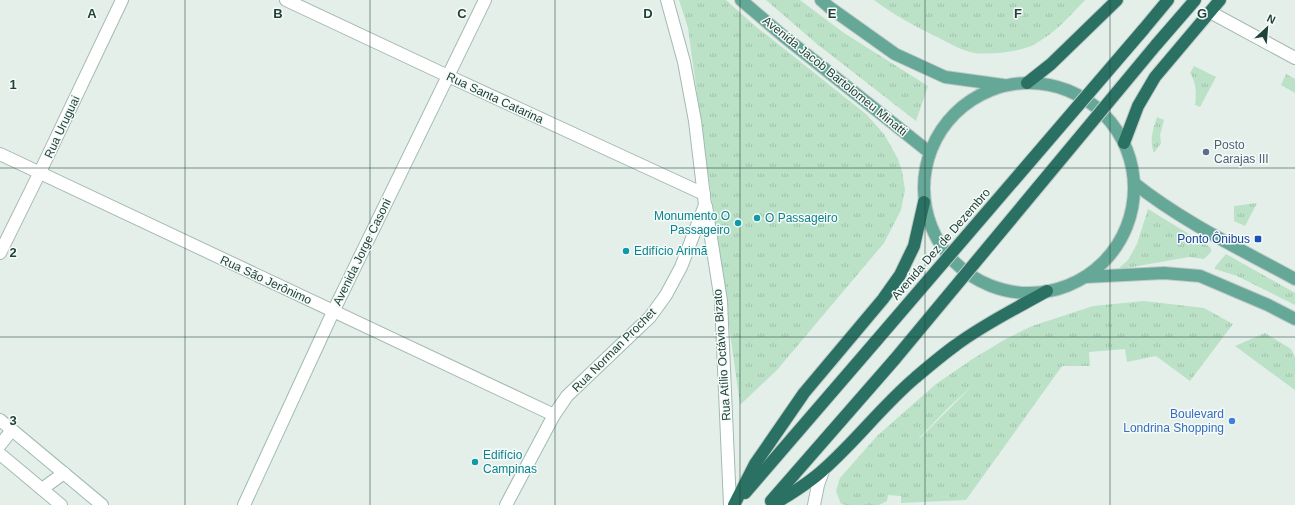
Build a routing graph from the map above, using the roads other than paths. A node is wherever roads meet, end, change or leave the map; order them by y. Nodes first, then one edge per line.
1 (122, 0) edge
2 (286, 0) edge
3 (485, 0) edge
4 (667, 0) edge
5 (741, 0) edge
6 (821, 0) edge
7 (1117, 0) edge
8 (1168, 0) edge
9 (1195, 0) edge
10 (1220, 0) edge
11 (1210, 12) junction
12 (1295, 58) edge
13 (448, 76) junction
14 (1027, 83) junction
15 (1004, 85) junction
16 (1124, 144) junction
17 (929, 152) junction
18 (0, 154) edge
19 (40, 172) junction
20 (1134, 183) junction
21 (705, 200) junction
22 (924, 202) junction
23 (0, 253) edge
24 (1084, 277) junction
25 (1295, 279) edge
26 (1048, 291) junction
27 (333, 312) junction
28 (1295, 320) edge
29 (554, 415) junction
30 (0, 420) edge
31 (12, 430) junction
32 (0, 445) edge
33 (0, 454) edge
34 (823, 470) junction
35 (64, 473) junction
36 (42, 489) junction
37 (61, 505) edge
38 (102, 505) edge
39 (244, 505) edge
40 (506, 505) edge
41 (730, 505) edge
42 (735, 505) edge
43 (768, 505) edge
44 (773, 505) edge
45 (814, 505) edge

1 - 19 street, Rua Uruguai
2 - 13 street, Rua Santa Catarina
3 - 13 street, Avenida Jorge Casoni
4 - 21 street, Rua Norman Prochet
5 - 17 main road, Avenida Jacob Bartolomeu Minatti
6 - 15 main road
7 - 14 highway
8 - 42 highway, Avenida Dez de Dezembro, bridge
9 - 43 highway, bridge
10 - 11 highway
11 - 12 street
11 - 16 highway
13 - 21 street, Rua Santa Catarina
13 - 27 street, Avenida Jorge Casoni
14 - 15 main road
14 - 16 main road
15 - 17 main road
16 - 20 main road
17 - 22 main road
18 - 19 street, Rua São Jerônimo
19 - 23 street, Rua Uruguai
19 - 27 street, Rua São Jerônimo
20 - 24 main road
20 - 25 main road
21 - 29 street, Rua Norman Prochet
21 - 41 street, Rua Atílio Octávio Bizato
22 - 26 main road
22 - 42 highway
24 - 26 main road
24 - 28 main road
26 - 34 highway
27 - 29 street, Rua São Jerônimo
27 - 39 street, Avenida Jorge Casoni
29 - 40 street, Rua Norman Prochet
30 - 31 street
31 - 32 street
31 - 35 street
33 - 36 street
34 - 44 highway
34 - 45 street
35 - 36 street
35 - 38 street
36 - 37 street

